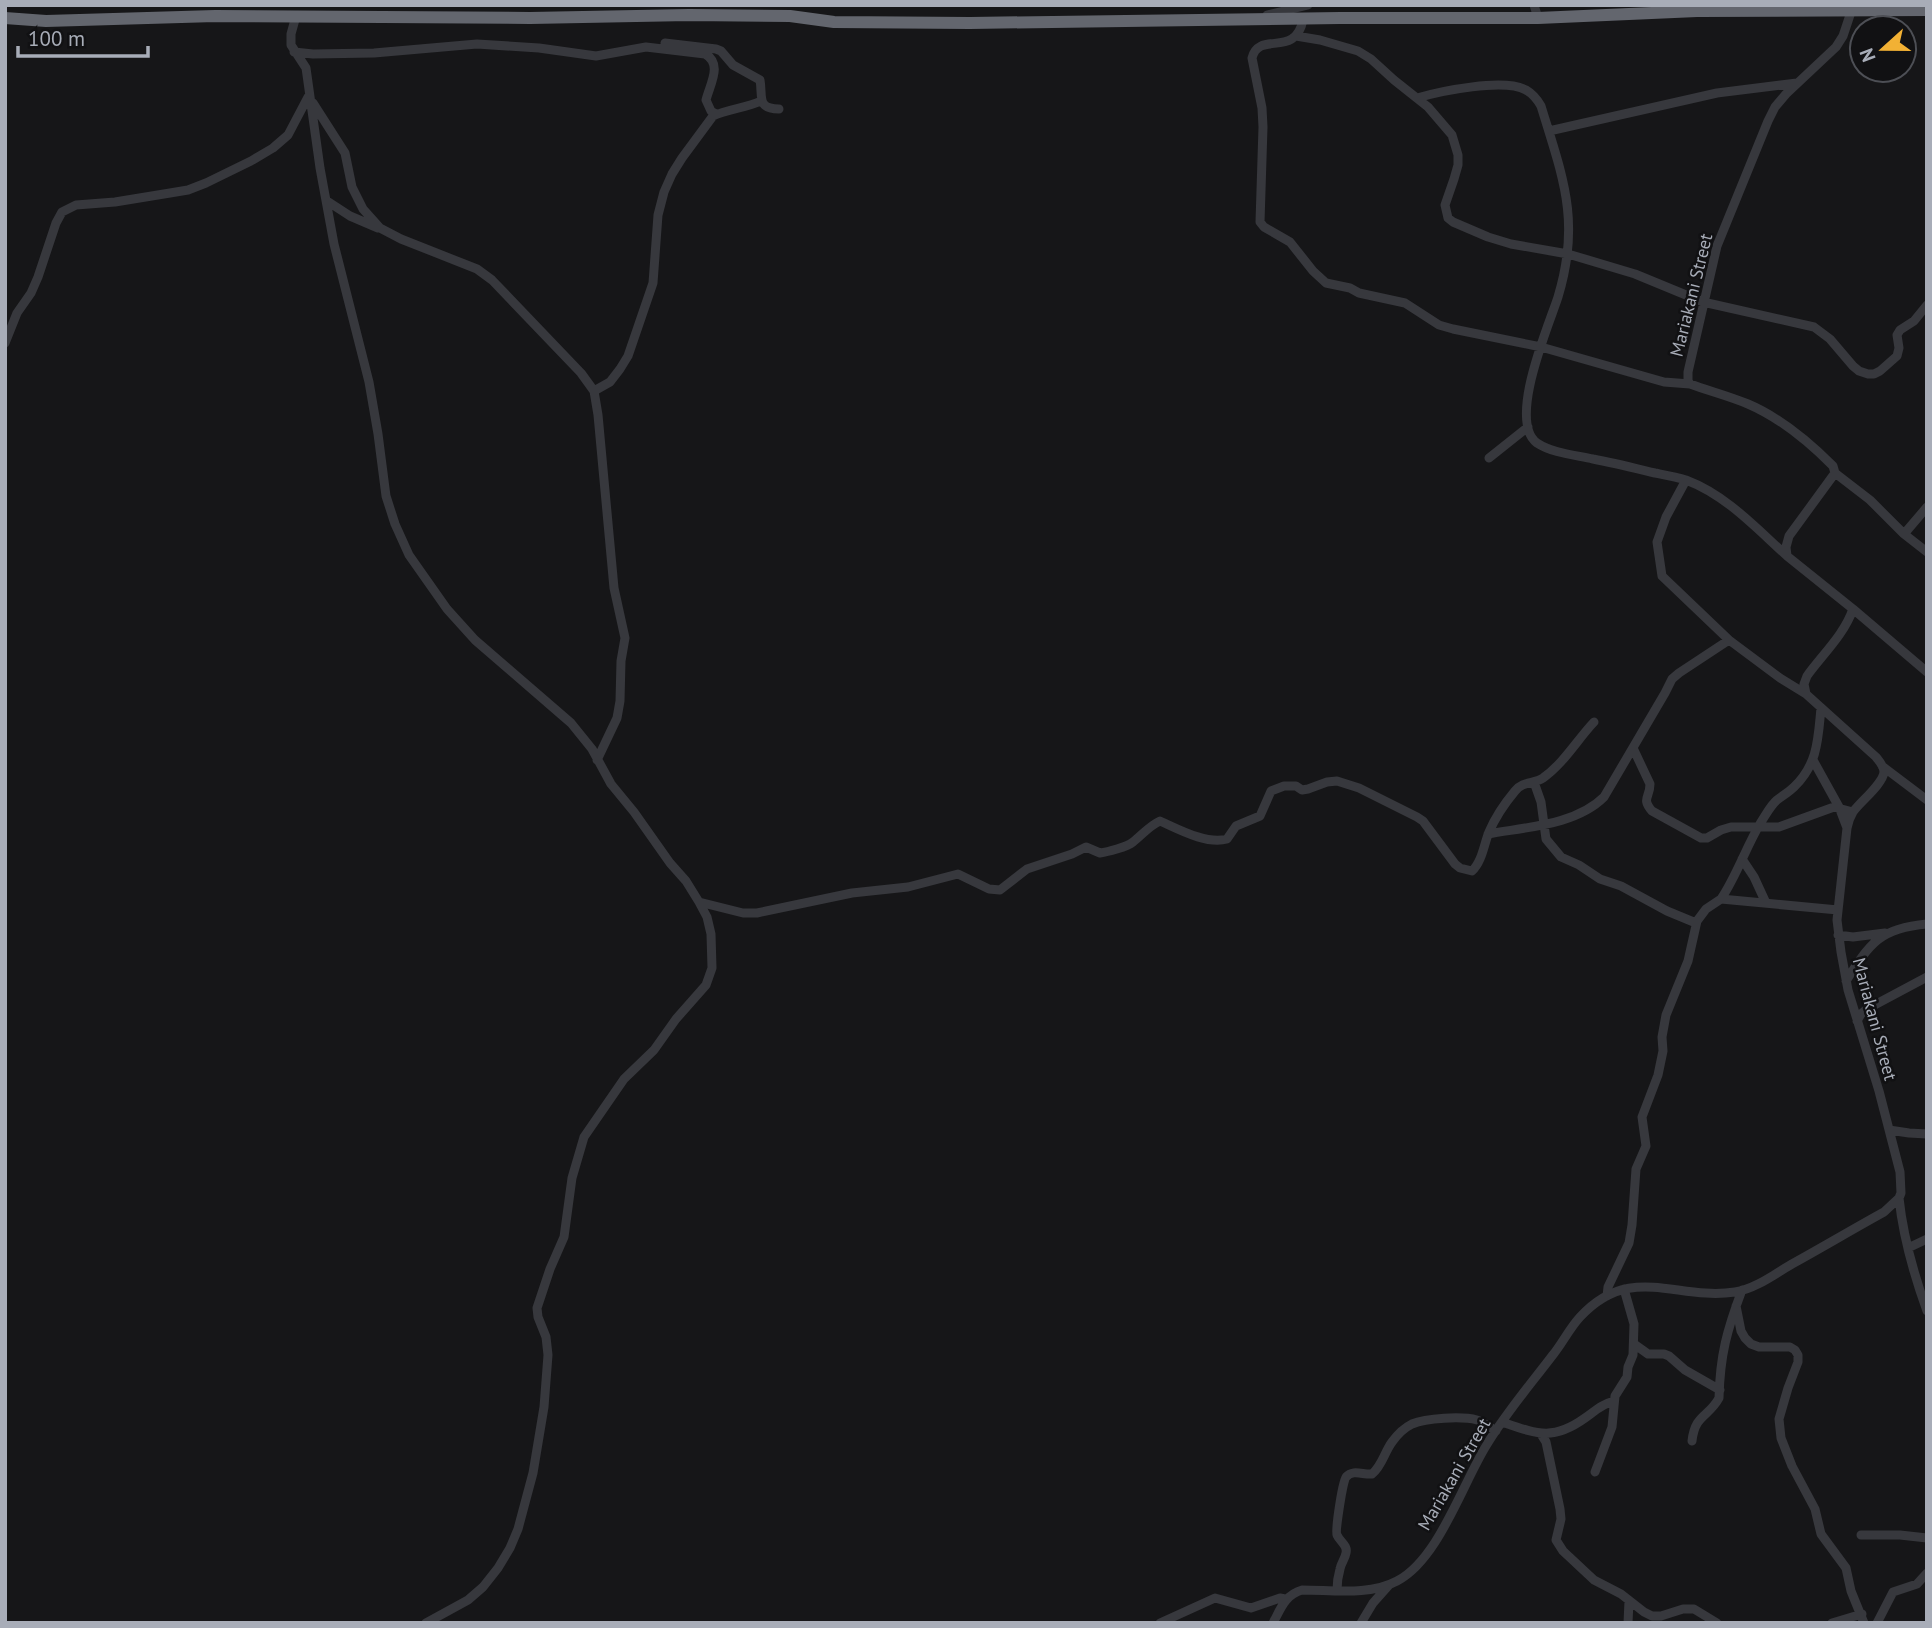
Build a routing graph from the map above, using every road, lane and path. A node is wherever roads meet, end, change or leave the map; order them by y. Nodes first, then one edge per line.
1 (1308, 5) edge
2 (1534, 5) edge
3 (1927, 10) edge
4 (1851, 12) junction
5 (296, 16) junction
6 (5, 18) edge
7 (1538, 18) junction
8 (1248, 19) junction
9 (1303, 20) junction
10 (1296, 36) junction
11 (646, 47) junction
12 (294, 52) junction
13 (1797, 83) junction
14 (309, 95) junction
15 (1417, 98) junction
16 (761, 101) junction
17 (779, 109) dead end
18 (716, 114) junction
19 (1549, 131) junction
20 (327, 201) junction
21 (380, 229) junction
22 (1568, 254) junction
23 (1703, 302) junction
24 (1927, 305) edge
25 (5, 343) edge
26 (1541, 347) junction
27 (1690, 384) junction
28 (594, 391) junction
29 (1528, 427) junction
30 (1489, 458) dead end
31 (1835, 473) junction
32 (1686, 480) junction
33 (1927, 507) edge
34 (1904, 534) junction
35 (1927, 552) edge
36 (1787, 556) junction
37 (1853, 609) junction
38 (1728, 640) junction
39 (1927, 672) edge
40 (1806, 694) junction
41 (1821, 708) junction
42 (1594, 722) dead end
43 (1633, 748) junction
44 (597, 760) junction
45 (1813, 760) junction
46 (1882, 766) junction
47 (1534, 782) junction
48 (1927, 800) edge
49 (1839, 807) junction
50 (1853, 812) junction
51 (1544, 824) junction
52 (1758, 826) junction
53 (1847, 828) junction
54 (1488, 834) junction
55 (1742, 859) junction
56 (1721, 899) junction
57 (699, 902) junction
58 (1766, 903) junction
59 (1838, 910) junction
60 (1696, 923) junction
61 (1927, 924) edge
62 (1885, 933) junction
63 (1839, 935) junction
64 (1927, 977) edge
65 (1846, 981) junction
66 (1857, 1021) junction
67 (1889, 1130) junction
68 (1927, 1134) edge
69 (1899, 1198) junction
70 (1927, 1239) edge
71 (1908, 1248) junction
72 (1624, 1289) junction
73 (1742, 1290) junction
74 (1607, 1296) junction
75 (1736, 1306) junction
76 (1927, 1310) edge
77 (1634, 1344) junction
78 (1720, 1390) junction
79 (1614, 1401) junction
80 (1502, 1422) junction
81 (1496, 1431) junction
82 (1541, 1434) junction
83 (1692, 1441) dead end
84 (1595, 1472) dead end
85 (1861, 1535) dead end
86 (1927, 1538) edge
87 (1927, 1573) edge
88 (1390, 1584) junction
89 (1336, 1590) junction
90 (1286, 1599) junction
91 (1629, 1601) junction
92 (1863, 1618) edge
93 (426, 1623) edge
94 (1160, 1623) edge
95 (1273, 1623) edge
96 (1361, 1623) edge
97 (1628, 1623) edge
98 (1717, 1623) edge
99 (1832, 1623) edge
100 (1877, 1623) edge

1 - 8 street
2 - 7 street
3 - 4 highway
4 - 7 highway
4 - 13 street, Mariakani Street
5 - 6 highway
5 - 8 highway
5 - 12 street
7 - 9 highway
8 - 9 highway
9 - 10 street
10 - 15 street
10 - 26 street
11 - 12 street
11 - 16 street
11 - 18 street
12 - 14 street
13 - 19 street
13 - 23 street, Mariakani Street
14 - 20 street
14 - 21 street
14 - 25 street
15 - 19 street
15 - 22 street
16 - 17 street
16 - 18 street
18 - 28 street
19 - 22 street
20 - 21 street
20 - 44 street
21 - 28 street
22 - 23 street
22 - 26 street
23 - 24 street
23 - 27 street, Mariakani Street
26 - 27 street
26 - 29 street
27 - 31 street, Mariakani Street
28 - 44 street
29 - 30 street
29 - 32 street
31 - 34 street, Mariakani Street
31 - 36 street
32 - 36 street
32 - 38 street
33 - 34 street
34 - 35 street, Mariakani Street
36 - 37 street
37 - 39 street
37 - 40 street
38 - 40 street
38 - 43 street
40 - 41 street
41 - 45 street
41 - 46 street
42 - 47 street
43 - 51 street
43 - 52 street
44 - 57 street
45 - 49 street
45 - 52 street
46 - 48 street
46 - 50 street, Mariakani Street
47 - 51 street
47 - 54 street
49 - 50 street
49 - 52 street
49 - 53 street
50 - 53 street, Mariakani Street
51 - 54 street
51 - 60 street
52 - 55 street
53 - 59 street, Mariakani Street
54 - 57 street
55 - 56 street
55 - 58 street
56 - 58 street
56 - 60 street
57 - 93 street
58 - 59 street
59 - 63 street, Mariakani Street
60 - 74 street
61 - 62 street
62 - 63 street
62 - 65 street
63 - 65 street, Mariakani Street
64 - 66 street
65 - 66 street, Mariakani Street
66 - 67 street, Mariakani Street
67 - 68 street
67 - 69 street, Mariakani Street
69 - 71 street
69 - 73 street, Mariakani Street
70 - 71 street
71 - 76 street
72 - 73 street, Mariakani Street
72 - 74 street, Mariakani Street
72 - 77 street
73 - 75 street
74 - 80 street, Mariakani Street
75 - 78 street
75 - 92 street
77 - 78 street
77 - 79 street
78 - 83 street
79 - 82 street
79 - 84 street
80 - 81 street, Mariakani Street
80 - 82 street
81 - 88 street, Mariakani Street
81 - 89 street
82 - 91 street
85 - 86 street
87 - 100 street
88 - 89 street, Mariakani Street
88 - 96 street
89 - 90 street, Mariakani Street
90 - 94 street, Mariakani Street
90 - 95 street
91 - 97 street
91 - 98 street
92 - 99 street

